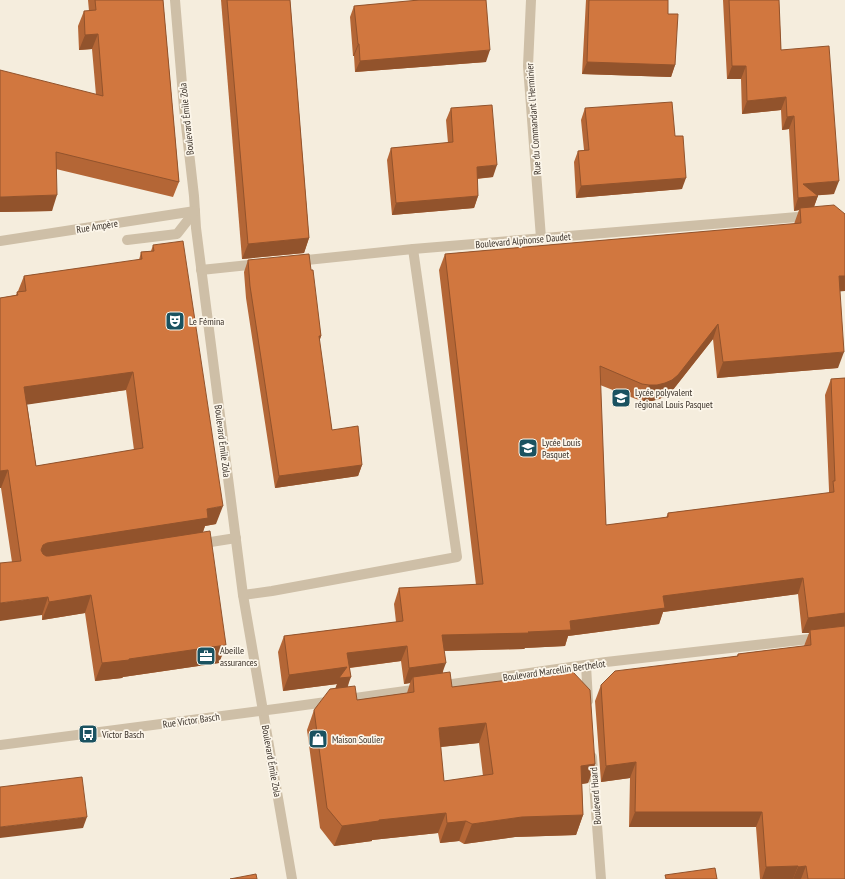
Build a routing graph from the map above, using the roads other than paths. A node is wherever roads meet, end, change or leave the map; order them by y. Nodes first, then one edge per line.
1 (175, 0) edge
2 (531, 0) edge
3 (195, 211) junction
4 (822, 215) edge
5 (541, 238) junction
6 (127, 240) dead end
7 (0, 241) edge
8 (413, 249) junction
9 (290, 261) edge
10 (268, 264) edge
11 (201, 270) junction
12 (236, 538) junction
13 (189, 546) edge
14 (243, 595) junction
15 (845, 635) edge
16 (586, 665) junction
17 (263, 710) junction
18 (589, 712) edge
19 (591, 744) edge
20 (0, 745) edge
21 (292, 879) edge
22 (601, 879) edge

1 - 3 street, Boulevard Émile Zola
2 - 5 street, Rue du Commandant l'Herminier
3 - 6 street
3 - 7 street, Rue Ampère
3 - 11 street, Boulevard Émile Zola
4 - 5 street, Boulevard Alphonse Daudet
5 - 8 street, Boulevard Alphonse Daudet
8 - 9 street, Boulevard Alphonse Daudet
8 - 14 street
10 - 11 street
11 - 12 street, Boulevard Émile Zola
12 - 13 street
12 - 14 street, Boulevard Émile Zola
14 - 17 street, Boulevard Émile Zola
15 - 16 street, Boulevard Marcellin Berthelot
16 - 17 street, Boulevard Marcellin Berthelot
16 - 18 street
17 - 20 street, Rue Victor Basch
17 - 21 street, Boulevard Émile Zola
19 - 22 street, Boulevard Huard

